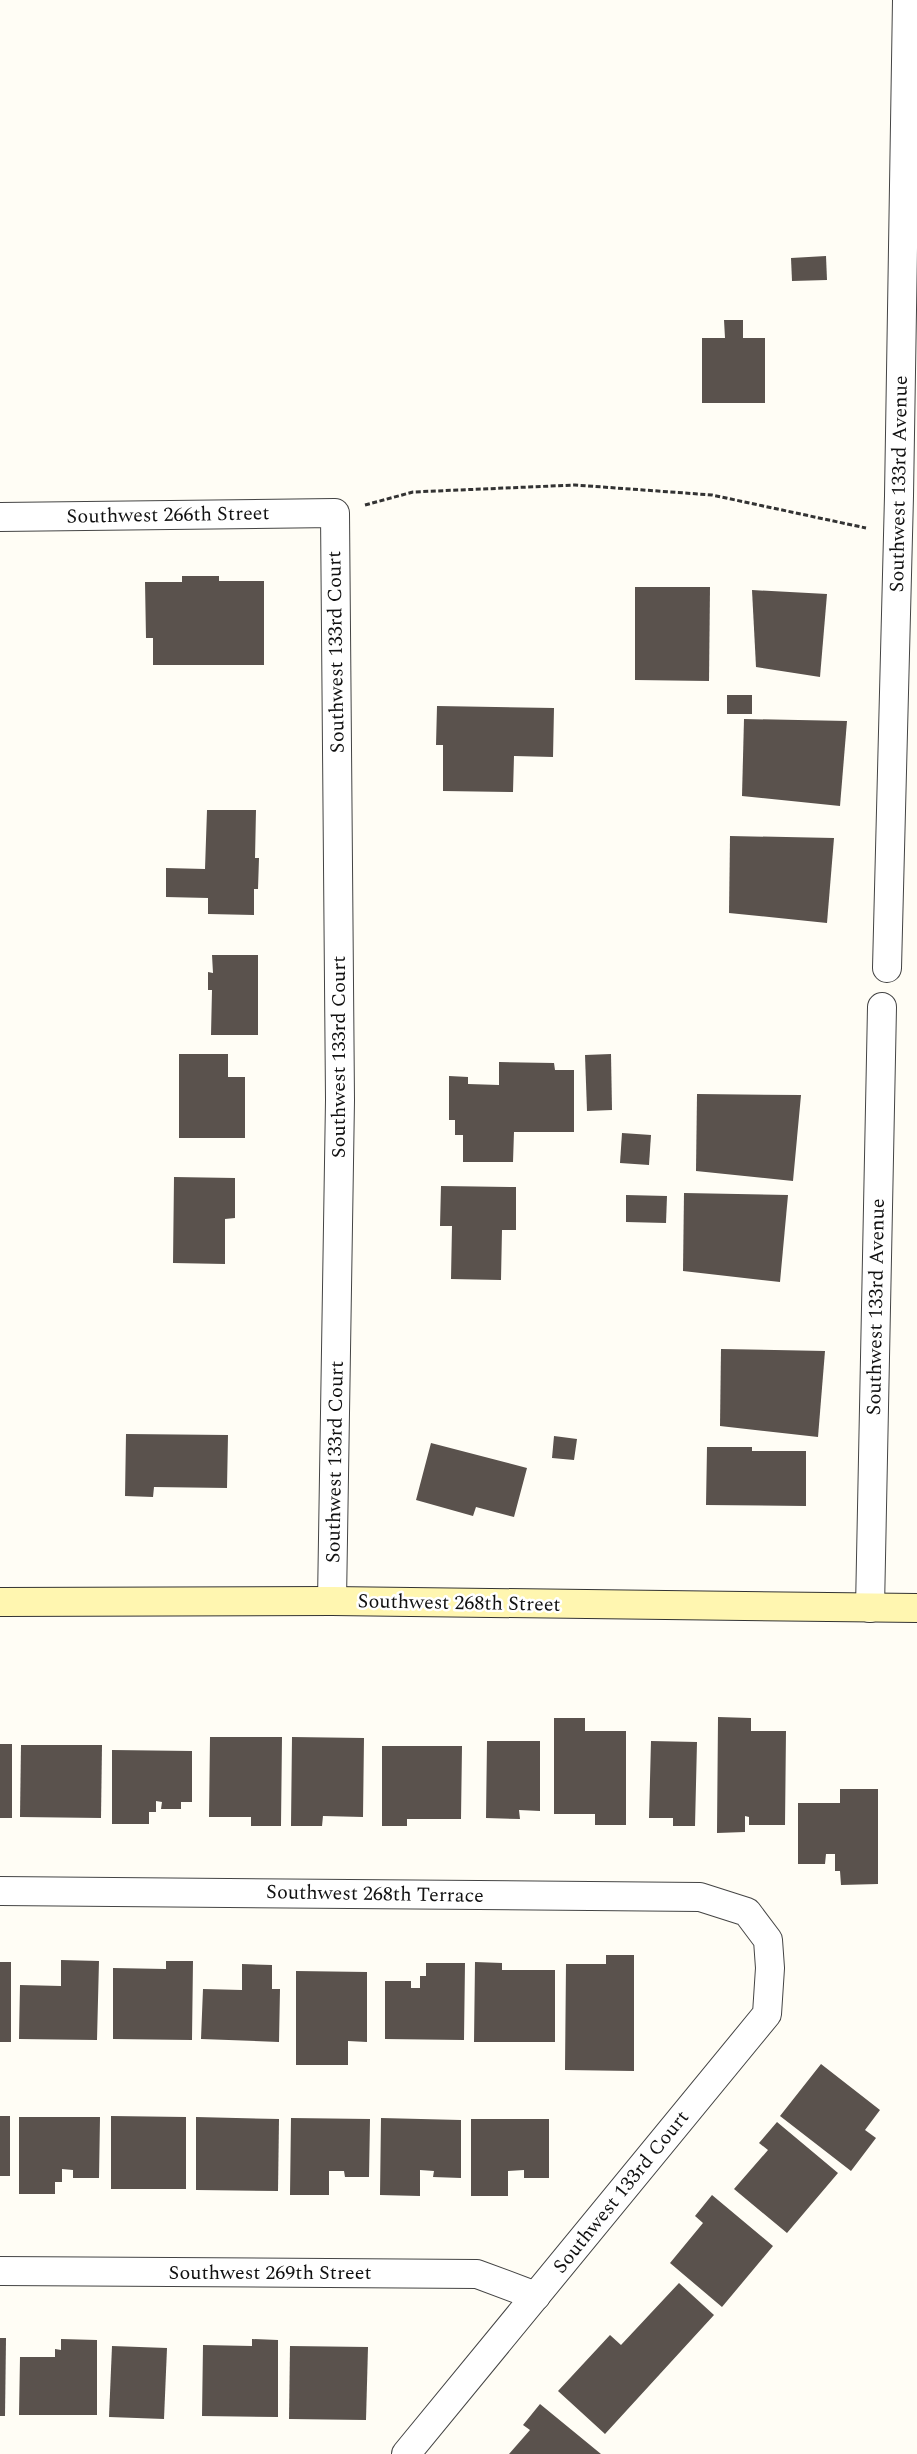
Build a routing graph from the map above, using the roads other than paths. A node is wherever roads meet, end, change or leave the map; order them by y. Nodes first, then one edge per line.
1 (907, 0) edge
2 (909, 305) edge
3 (335, 513) joint
4 (0, 517) edge
5 (905, 714) edge
6 (887, 968) dead end
7 (882, 1007) dead end
8 (332, 1601) junction
9 (0, 1602) edge
10 (870, 1608) junction
11 (917, 1608) edge
12 (0, 1891) edge
13 (747, 1912) joint
14 (0, 2271) edge
15 (536, 2296) junction
16 (406, 2454) edge

1 - 2 street, Southwest 133rd Avenue
2 - 5 street, Southwest 133rd Avenue
3 - 4 street, Southwest 266th Street
3 - 8 street, Southwest 133rd Court
5 - 6 street, Southwest 133rd Avenue
7 - 10 street, Southwest 133rd Avenue
8 - 9 main road, Southwest 268th Street
8 - 10 main road, Southwest 268th Street
10 - 11 main road, Southwest 268th Street
12 - 13 street, Southwest 268th Terrace
13 - 15 street, Southwest 133rd Court
14 - 15 street, Southwest 269th Street
15 - 16 street, Southwest 133rd Court

